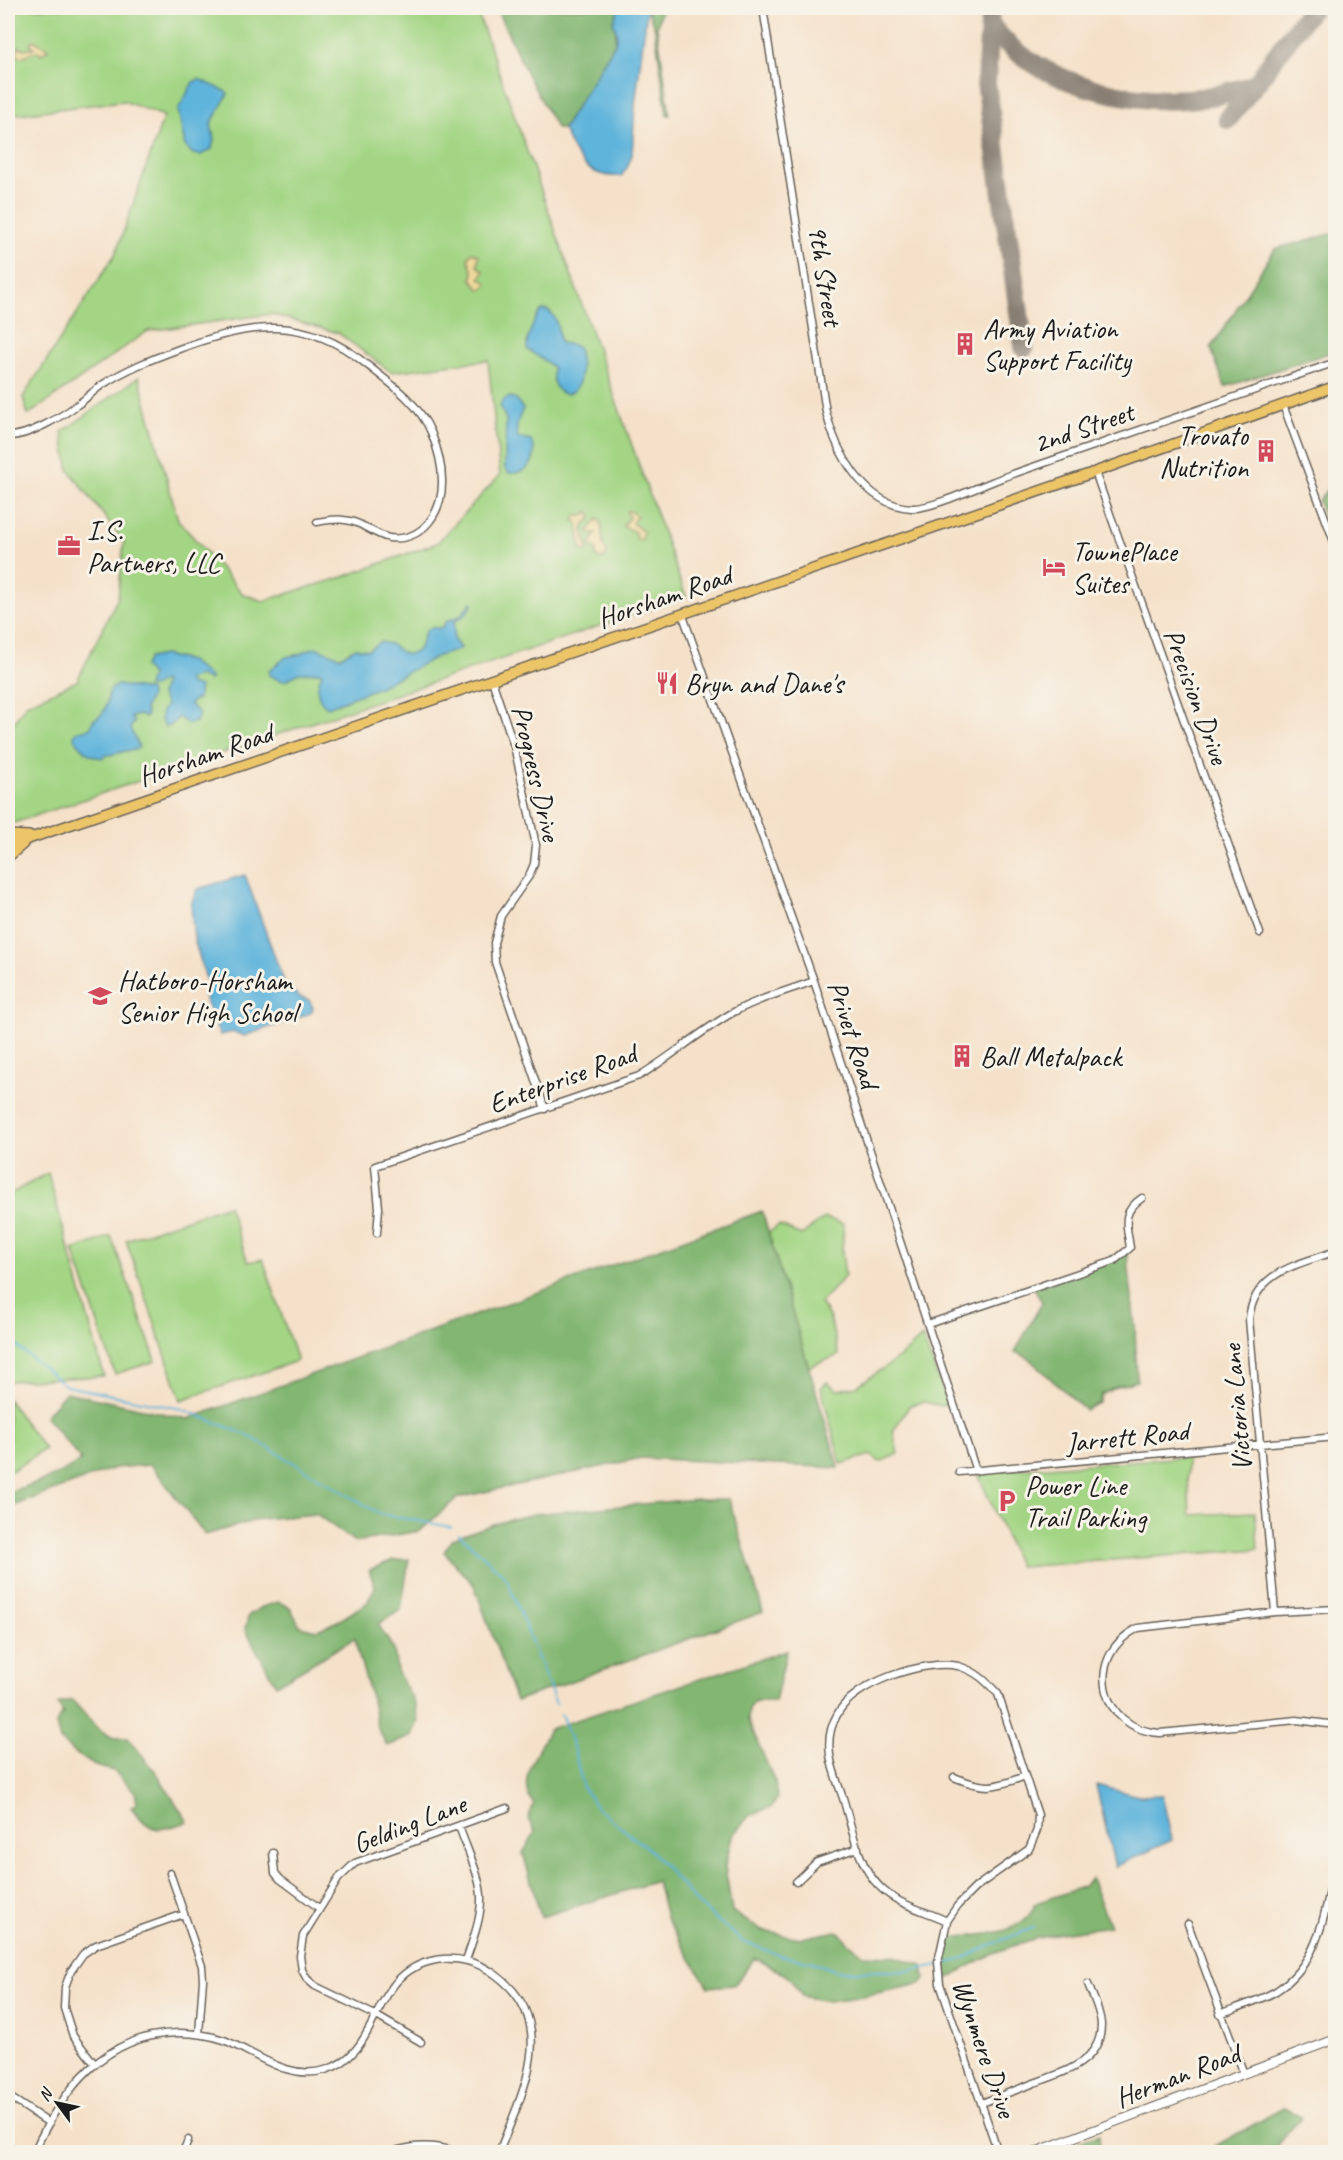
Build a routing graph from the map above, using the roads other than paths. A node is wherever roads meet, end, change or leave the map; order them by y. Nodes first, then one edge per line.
1 (763, 8) edge
2 (1335, 362) edge
3 (1335, 386) edge
4 (1282, 405) junction
5 (8, 436) edge
6 (1095, 472) junction
7 (913, 509) joint
8 (317, 522) dead end
9 (1335, 547) edge
10 (682, 613) junction
11 (492, 680) junction
12 (8, 835) edge
13 (35, 837) junction
14 (8, 846) edge
15 (8, 856) edge
16 (1260, 933) dead end
17 (814, 981) junction
18 (546, 1109) junction
19 (1142, 1198) dead end
20 (377, 1233) dead end
21 (1335, 1251) edge
22 (928, 1324) junction
23 (1335, 1437) edge
24 (1260, 1444) junction
25 (976, 1471) junction
26 (959, 1472) dead end
27 (1335, 1609) edge
28 (1275, 1612) junction
29 (1335, 1725) edge
30 (1025, 1776) junction
31 (954, 1777) dead end
32 (507, 1808) dead end
33 (459, 1826) junction
34 (858, 1848) junction
35 (273, 1853) dead end
36 (1335, 1862) edge
37 (170, 1873) dead end
38 (796, 1882) dead end
39 (319, 1908) junction
40 (184, 1914) junction
41 (947, 1921) junction
42 (1188, 1924) dead end
43 (466, 1960) junction
44 (1088, 1984) dead end
45 (1220, 2014) junction
46 (375, 2015) junction
47 (199, 2034) junction
48 (1335, 2039) edge
49 (421, 2042) dead end
50 (94, 2063) junction
51 (1244, 2074) junction
52 (8, 2096) edge
53 (982, 2103) junction
54 (49, 2123) junction
55 (188, 2140) dead end
56 (34, 2152) edge
57 (183, 2152) edge
58 (392, 2152) edge
59 (457, 2152) edge
60 (499, 2152) edge
61 (999, 2152) edge
62 (1035, 2152) edge

1 - 7 street, 9th Street
2 - 7 street, 2nd Street
3 - 4 main road, Horsham Road
4 - 6 main road, Horsham Road
4 - 9 street
5 - 8 street
6 - 10 main road, Horsham Road
6 - 16 street, Precision Drive
10 - 11 main road, Horsham Road
10 - 17 street, Privet Road
11 - 13 main road, Horsham Road
11 - 18 street, Progress Drive
12 - 13 main road
13 - 14 main road, Horsham Road
13 - 15 main road
17 - 18 street, Enterprise Road
17 - 22 street, Privet Road
18 - 20 street, Enterprise Road
19 - 22 street
21 - 24 street, Victoria Lane
22 - 25 street, Privet Road
23 - 24 street, Jarrett Road
24 - 25 street, Jarrett Road
24 - 28 street, Victoria Lane
25 - 26 street, Jarrett Road
27 - 28 street
28 - 29 street
30 - 31 street
30 - 34 street, Wynmere Drive
30 - 41 street, Wynmere Drive
32 - 33 street, Gelding Lane
33 - 39 street, Gelding Lane
33 - 43 street
34 - 38 street
34 - 41 street, Wynmere Drive
35 - 39 street
36 - 45 street
37 - 40 street
39 - 46 street, Gelding Lane
40 - 47 street
40 - 50 street
41 - 53 street, Wynmere Drive
42 - 45 street
43 - 46 street
43 - 60 street
44 - 53 street
45 - 51 street
46 - 47 street
46 - 49 street
47 - 50 street
48 - 51 street, Herman Road
50 - 54 street
51 - 62 street, Herman Road
52 - 54 street
53 - 61 street, Wynmere Drive
54 - 56 street
55 - 57 street
58 - 59 street

